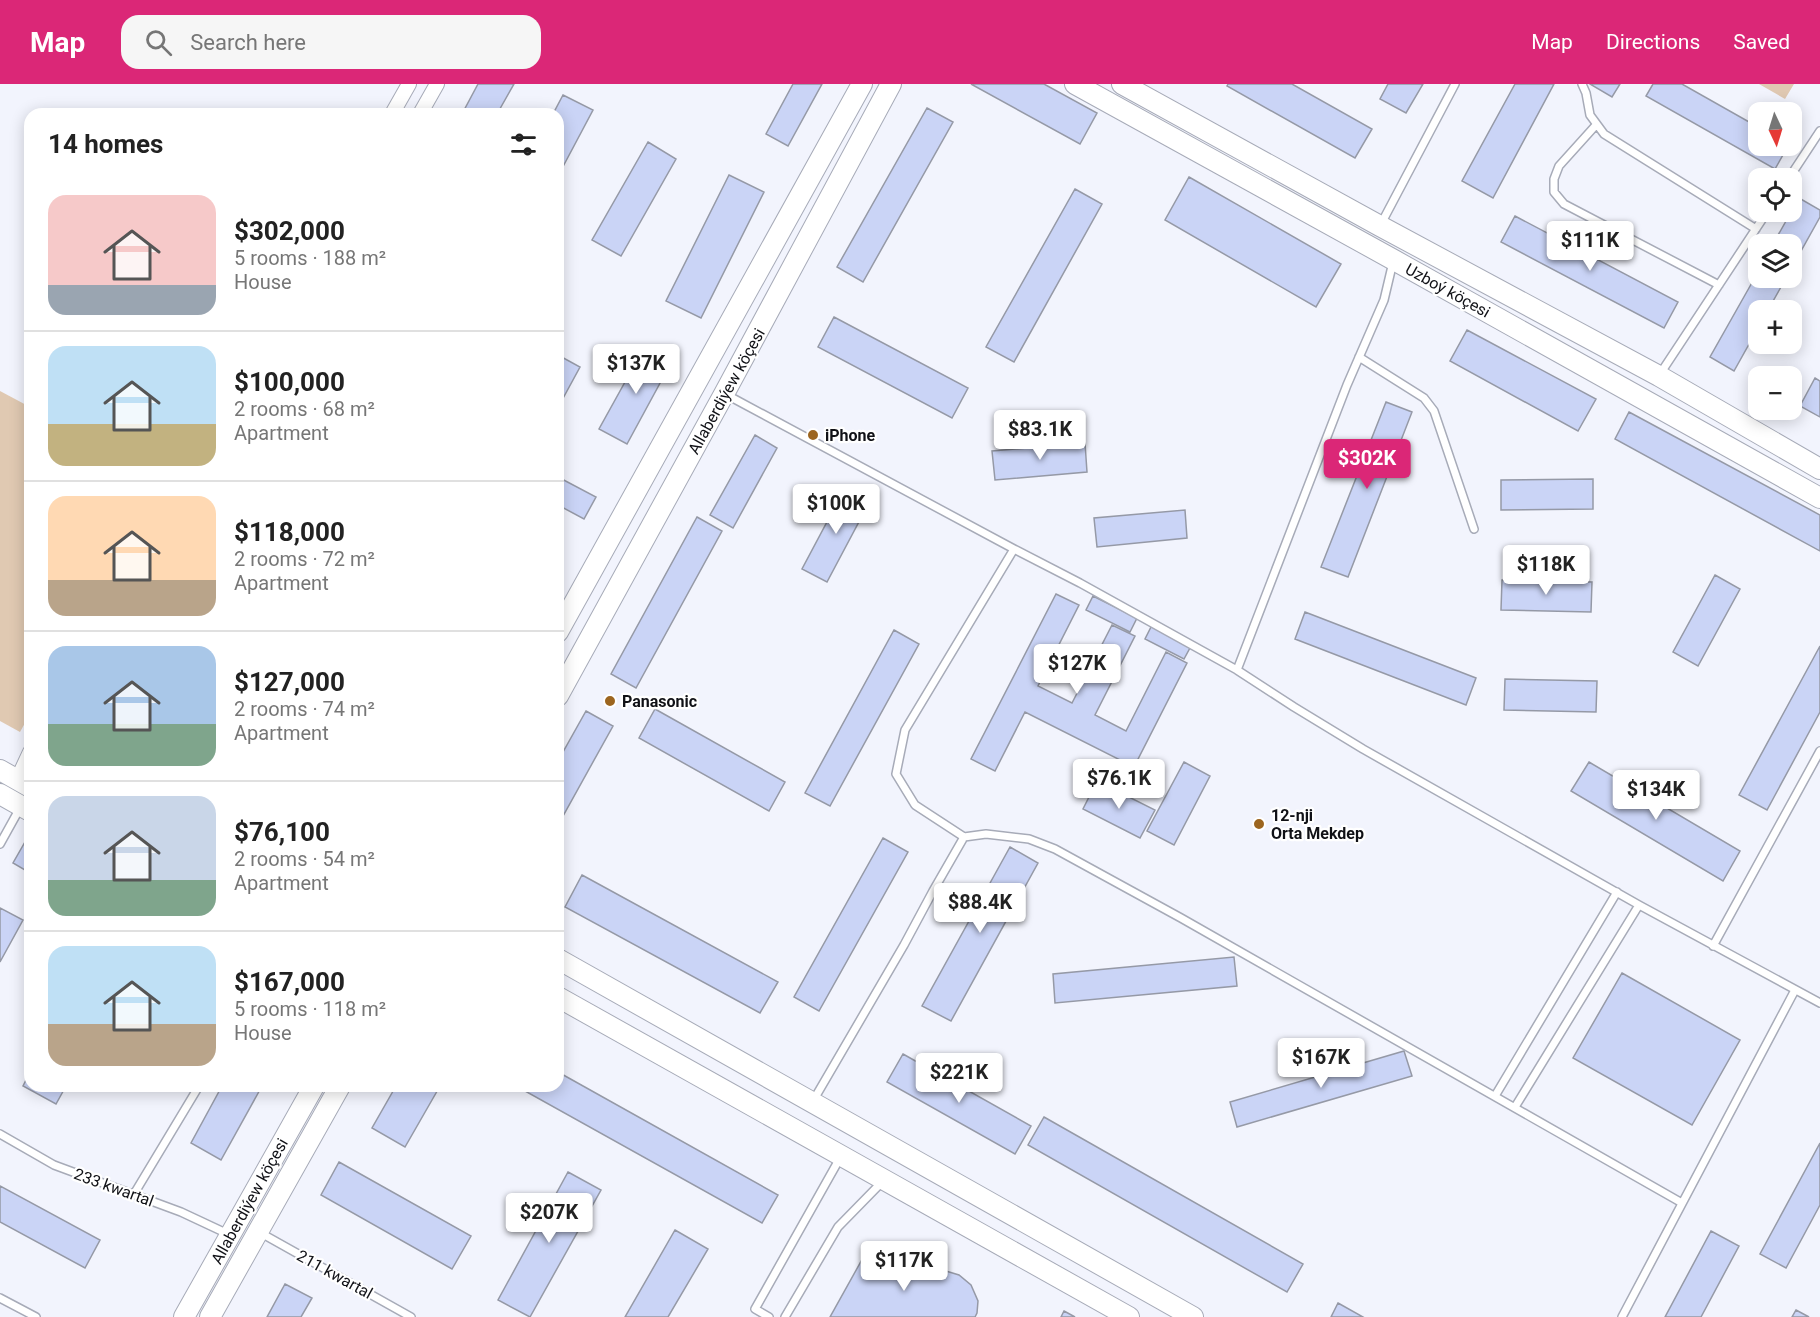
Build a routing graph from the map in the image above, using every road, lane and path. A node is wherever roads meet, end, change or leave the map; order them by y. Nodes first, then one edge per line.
1 (409, 84) edge
2 (437, 84) edge
3 (862, 84) edge
4 (891, 84) edge
5 (1075, 84) edge
6 (1122, 84) edge
7 (1455, 84) edge
8 (1582, 84) edge
9 (395, 108) edge
10 (423, 108) edge
11 (1596, 125) junction
12 (1820, 131) edge
13 (1796, 168) edge
14 (1761, 222) edge
15 (1380, 226) junction
16 (1756, 229) junction
17 (1394, 260) junction
18 (1719, 285) junction
19 (1359, 357) junction
20 (1659, 376) junction
21 (724, 394) junction
22 (1820, 469) edge
23 (1820, 498) edge
24 (1474, 530) dead end
25 (1014, 549) junction
26 (564, 621) edge
27 (1238, 670) junction
28 (564, 685) edge
29 (1820, 751) edge
30 (0, 770) edge
31 (24, 783) edge
32 (0, 794) edge
33 (24, 807) edge
34 (24, 811) edge
35 (964, 837) junction
36 (0, 844) edge
37 (1617, 892) junction
38 (1638, 905) junction
39 (1713, 946) junction
40 (564, 962) edge
41 (1795, 990) junction
42 (564, 1000) edge
43 (1820, 1003) edge
44 (195, 1092) edge
45 (311, 1092) edge
46 (337, 1092) edge
47 (1494, 1096) junction
48 (812, 1102) junction
49 (1515, 1107) junction
50 (0, 1134) edge
51 (841, 1156) junction
52 (884, 1180) junction
53 (134, 1194) junction
54 (1682, 1203) junction
55 (258, 1232) junction
56 (230, 1236) junction
57 (0, 1298) edge
58 (36, 1317) edge
59 (184, 1317) edge
60 (210, 1317) edge
61 (411, 1317) edge
62 (769, 1317) edge
63 (785, 1317) edge
64 (1130, 1317) edge
65 (1193, 1317) edge
66 (1622, 1317) edge

1 - 9 street
2 - 10 street
3 - 26 street, Allaberdiýew köçesi
4 - 21 street, Allaberdiýew köçesi
5 - 17 street, Uzboý köçesi
6 - 15 street, Uzboý köçesi
7 - 15 lane
8 - 11 lane
11 - 16 lane
11 - 18 lane
12 - 13 lane
14 - 16 lane
15 - 20 street, Uzboý köçesi
16 - 18 lane
17 - 19 lane
17 - 23 street, Uzboý köçesi
18 - 20 lane
19 - 24 lane
19 - 27 lane
20 - 22 street, Uzboý köçesi
21 - 25 lane
21 - 28 street, Allaberdiýew köçesi
25 - 27 lane
25 - 35 lane
27 - 37 lane
29 - 39 lane
30 - 31 street
32 - 33 street
34 - 36 lane
35 - 47 lane
35 - 48 lane
37 - 38 lane
37 - 47 lane
38 - 39 lane
38 - 49 lane
39 - 41 lane
40 - 48 street
41 - 43 lane
41 - 54 lane
42 - 51 street
44 - 53 lane
45 - 56 street, Allaberdiýew köçesi
46 - 55 street, Allaberdiýew köçesi
47 - 49 lane
48 - 65 street
49 - 54 lane
50 - 53 lane, 233 kwartal
51 - 52 street
51 - 62 lane
52 - 63 lane
52 - 64 street
53 - 56 lane, 233 kwartal
54 - 66 lane
55 - 60 street, Allaberdiýew köçesi
55 - 61 lane, 211 kwartal
56 - 59 street, Allaberdiýew köçesi
57 - 58 lane

